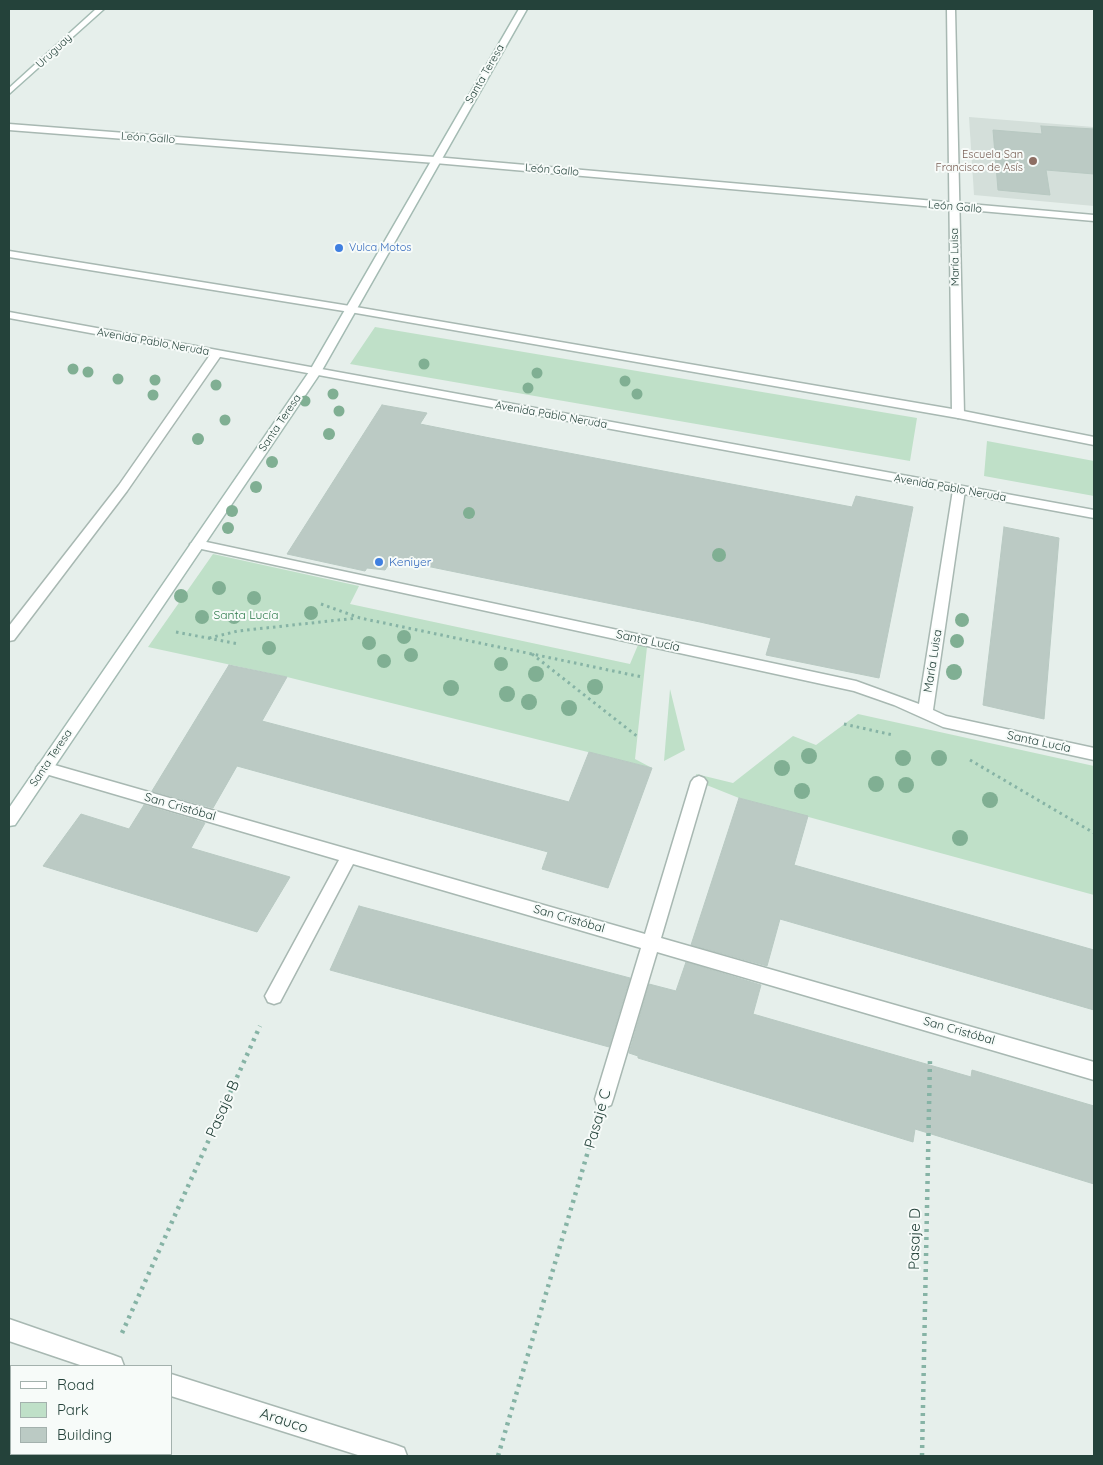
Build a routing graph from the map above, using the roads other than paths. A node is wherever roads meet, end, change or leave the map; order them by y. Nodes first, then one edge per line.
1 (100, 9) edge
2 (523, 9) edge
3 (951, 9) edge
4 (9, 92) edge
5 (9, 127) edge
6 (435, 160) junction
7 (954, 207) junction
8 (1094, 218) edge
9 (9, 254) edge
10 (350, 309) junction
11 (9, 315) edge
12 (216, 354) junction
13 (315, 372) junction
14 (958, 414) junction
15 (1094, 440) edge
16 (959, 490) junction
17 (1094, 514) edge
18 (197, 544) junction
19 (9, 636) edge
20 (925, 713) junction
21 (1094, 754) edge
22 (44, 768) junction
23 (699, 782) dead end
24 (9, 820) edge
25 (349, 856) junction
26 (649, 942) junction
27 (274, 996) road end
28 (1094, 1071) edge
29 (604, 1099) road end
30 (9, 1330) edge
31 (107, 1365) edge
32 (172, 1385) edge
33 (396, 1456) edge

1 - 4 street, Uruguay
2 - 6 street, Santa Teresa
3 - 7 street, María Luisa
5 - 6 street, León Gallo
6 - 7 street, León Gallo
6 - 10 street, Santa Teresa
7 - 8 street, León Gallo
7 - 14 street, María Luisa
9 - 10 street
10 - 13 street, Santa Teresa
10 - 14 street
11 - 12 street, Avenida Pablo Neruda
12 - 13 street, Avenida Pablo Neruda
12 - 19 street
13 - 16 street, Avenida Pablo Neruda
13 - 18 street, Santa Teresa
14 - 15 street
16 - 17 street, Avenida Pablo Neruda
16 - 20 street, María Luisa
18 - 20 street, Santa Lucía
18 - 22 street, Santa Teresa
20 - 21 street, Santa Lucía
22 - 24 street, Santa Teresa
22 - 25 street, San Cristóbal
23 - 26 street, Pasaje C
25 - 26 street, San Cristóbal
25 - 27 street
26 - 28 street, San Cristóbal
26 - 29 street, Pasaje C
30 - 31 street
32 - 33 street, Arauco

